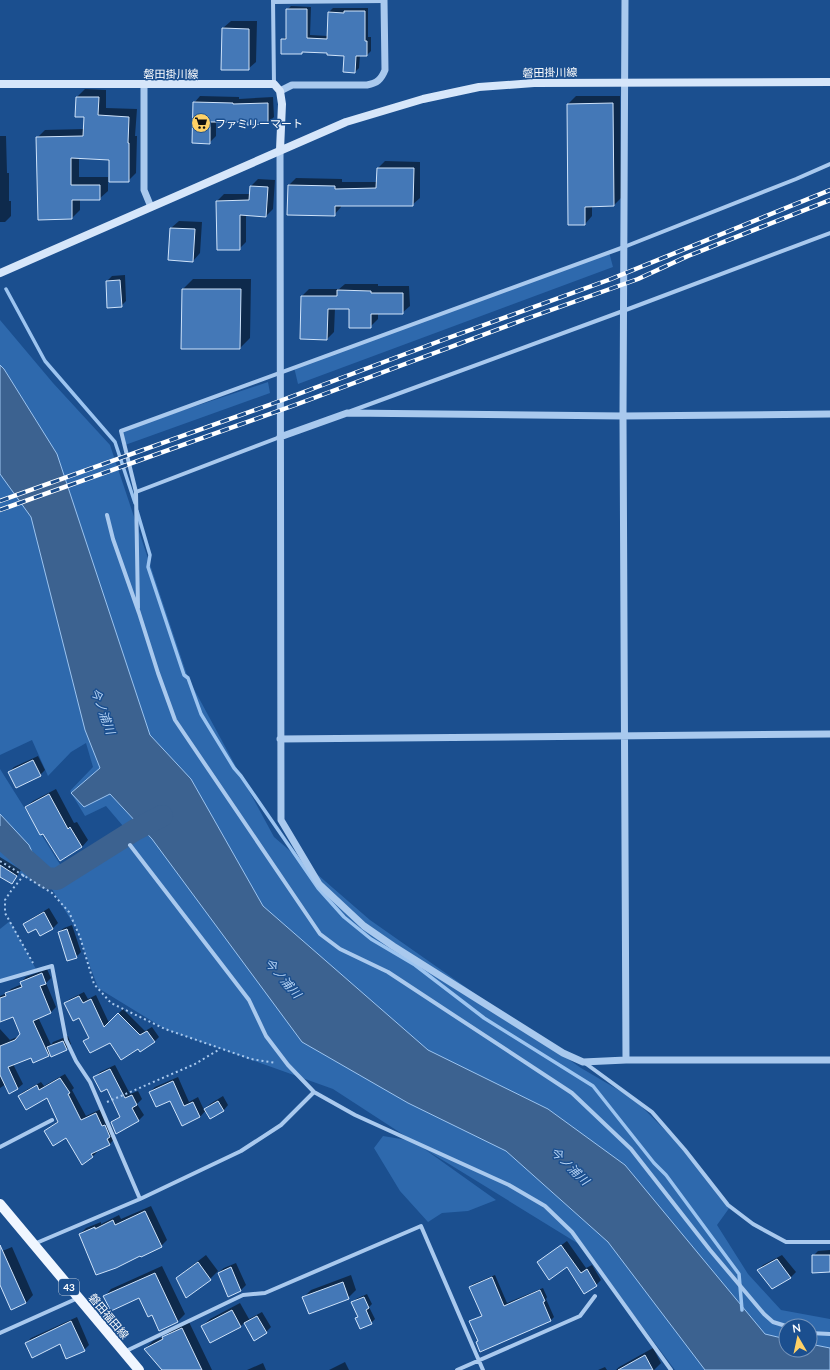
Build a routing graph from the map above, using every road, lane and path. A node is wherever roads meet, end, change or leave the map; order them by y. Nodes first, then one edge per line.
1 (384, 0) edge
2 (625, 0) edge
3 (273, 1) edge
4 (830, 82) edge
5 (625, 83) junction
6 (0, 84) edge
7 (144, 84) junction
8 (274, 84) junction
9 (280, 90) junction
10 (280, 150) junction
11 (830, 164) edge
12 (151, 206) junction
13 (830, 233) edge
14 (624, 247) junction
15 (0, 273) edge
16 (623, 311) junction
17 (280, 372) junction
18 (347, 413) junction
19 (830, 414) edge
20 (623, 416) junction
21 (280, 437) junction
22 (136, 492) junction
23 (107, 516) dead end
24 (139, 613) junction
25 (830, 734) edge
26 (625, 735) junction
27 (280, 739) junction
28 (130, 845) dead end
29 (0, 861) edge
30 (24, 875) junction
31 (37, 971) junction
32 (0, 981) edge
33 (221, 1048) junction
34 (626, 1060) junction
35 (830, 1060) edge
36 (583, 1062) junction
37 (288, 1065) junction
38 (314, 1092) junction
39 (100, 1105) junction
40 (52, 1120) dead end
41 (0, 1147) edge
42 (140, 1199) junction
43 (0, 1204) edge
44 (830, 1242) edge
45 (34, 1244) junction
46 (595, 1296) dead end
47 (78, 1298) junction
48 (778, 1324) edge
49 (0, 1333) edge
50 (818, 1333) edge
51 (830, 1334) edge
52 (124, 1352) junction
53 (479, 1360) junction
54 (139, 1370) edge
55 (457, 1370) edge
56 (483, 1370) edge
57 (671, 1370) edge

1 - 3 street
1 - 9 street
2 - 5 street
3 - 8 street
4 - 5 main road, 磐田掛川線
5 - 10 main road, 磐田掛川線
5 - 14 street
6 - 7 main road, 磐田掛川線
7 - 8 main road, 磐田掛川線
7 - 12 street
8 - 9 main road
9 - 10 main road
10 - 12 main road, 磐田掛川線
10 - 17 street
11 - 14 street
12 - 15 main road, 磐田掛川線
13 - 16 street
14 - 16 street
14 - 17 street
16 - 18 street
16 - 20 street
17 - 21 street
17 - 22 street
18 - 20 street
18 - 21 street
19 - 20 street
20 - 26 street
21 - 22 street
21 - 27 street
22 - 24 street
23 - 24 street
24 - 48 street
25 - 26 street
26 - 27 street
26 - 34 street
27 - 36 street
28 - 37 street
29 - 30 path
30 - 31 path
30 - 33 path
31 - 32 street
31 - 39 street
33 - 37 path
33 - 39 path
34 - 35 street
34 - 36 street
36 - 44 street
37 - 38 street
38 - 42 street
38 - 57 street
39 - 42 street
40 - 41 street
42 - 45 street
43 - 45 main road, 磐田福田線 / 43
45 - 47 main road, 磐田福田線 / 43
46 - 53 street
47 - 49 street
47 - 52 main road, 磐田福田線 / 43
50 - 51 street
52 - 53 street
52 - 54 main road, 磐田福田線 / 43
53 - 55 street
53 - 56 street

